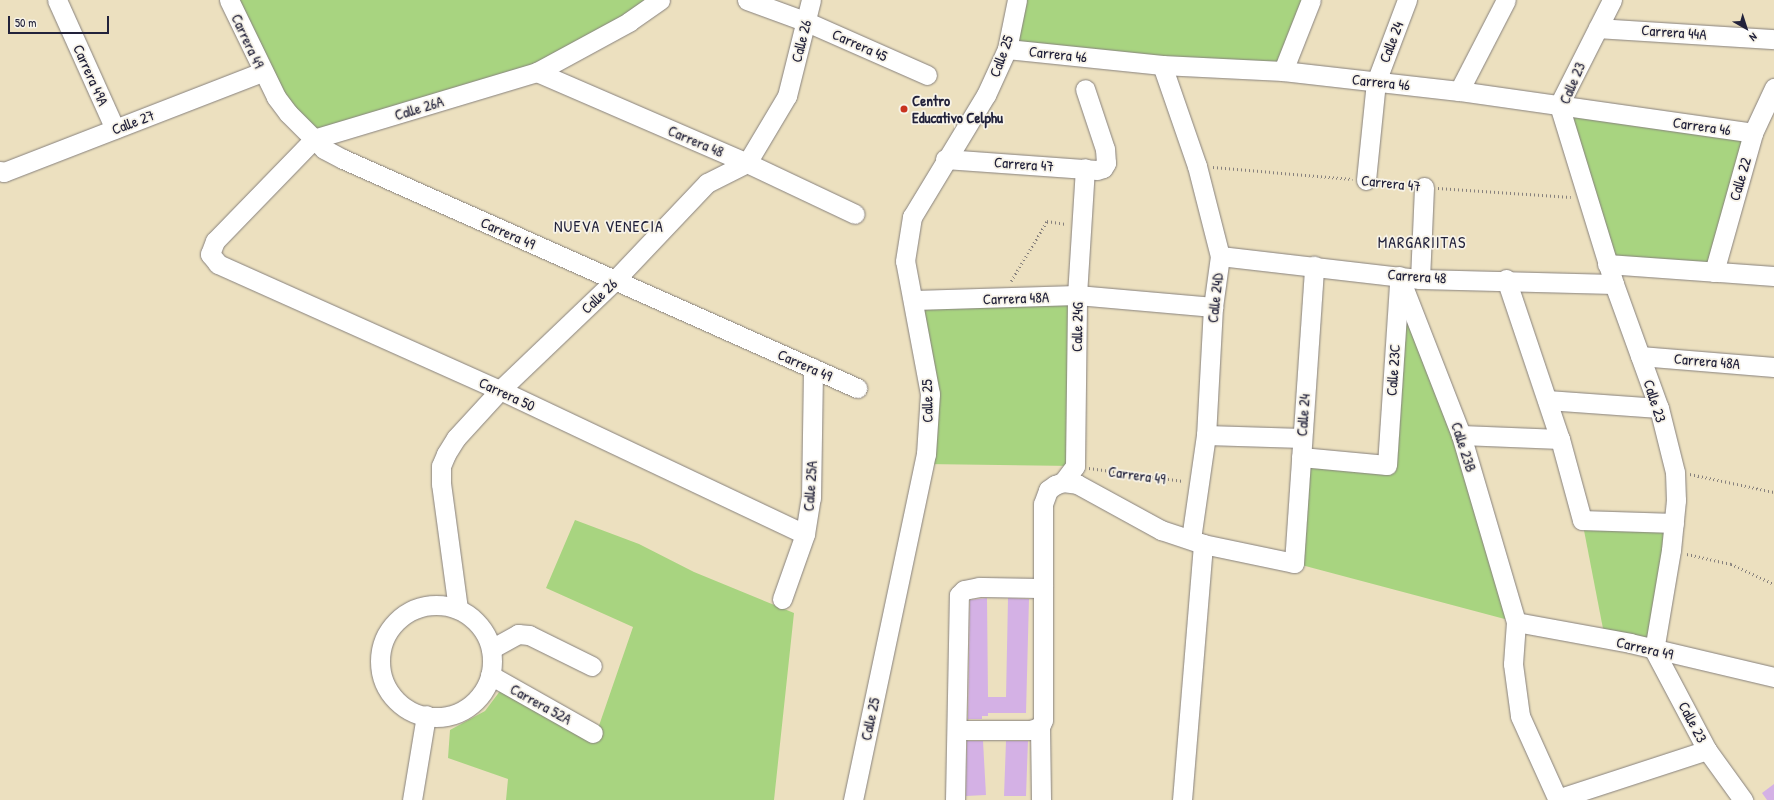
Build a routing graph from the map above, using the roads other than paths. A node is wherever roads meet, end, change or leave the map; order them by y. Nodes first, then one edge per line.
1 (58, 0) edge
2 (229, 0) edge
3 (660, 0) edge
4 (747, 0) edge
5 (811, 0) edge
6 (1017, 0) edge
7 (1311, 0) edge
8 (1407, 0) edge
9 (1506, 0) edge
10 (1612, 0) edge
11 (807, 22) junction
12 (1598, 28) junction
13 (1774, 39) edge
14 (1007, 49) junction
15 (1162, 65) junction
16 (262, 72) junction
17 (537, 72) junction
18 (1283, 72) junction
19 (928, 75) dead end
20 (1376, 82) junction
21 (1774, 88) edge
22 (1085, 89) dead end
23 (1459, 90) junction
24 (1559, 105) junction
25 (115, 129) junction
26 (1753, 133) junction
27 (314, 139) junction
28 (945, 159) junction
29 (747, 163) junction
30 (1094, 168) junction
31 (2, 171) edge
32 (1366, 180) road end
33 (1424, 187) road end
34 (855, 214) dead end
35 (210, 254) joint
36 (1220, 256) junction
37 (1607, 264) junction
38 (1314, 266) junction
39 (1714, 272) junction
40 (1399, 276) junction
41 (1774, 276) edge
42 (1420, 279) junction
43 (1506, 279) junction
44 (614, 281) junction
45 (1614, 284) junction
46 (1078, 295) junction
47 (914, 300) junction
48 (1213, 307) junction
49 (1640, 356) junction
50 (1774, 367) edge
51 (813, 368) junction
52 (857, 388) dead end
53 (500, 390) junction
54 (1547, 400) junction
55 (1659, 408) junction
56 (1206, 434) junction
57 (1462, 435) junction
58 (1560, 439) junction
59 (1301, 448) junction
60 (1063, 482) junction
61 (1674, 523) junction
62 (805, 534) junction
63 (1197, 542) junction
64 (1043, 588) junction
65 (782, 599) dead end
66 (458, 609) junction
67 (1516, 622) junction
68 (491, 649) junction
69 (1654, 650) junction
70 (592, 666) dead end
71 (490, 676) junction
72 (1774, 677) edge
73 (426, 716) junction
74 (1040, 727) junction
75 (957, 730) junction
76 (593, 733) dead end
77 (1707, 750) junction
78 (1738, 798) edge
79 (412, 800) edge
80 (853, 800) edge
81 (955, 800) edge
82 (1040, 800) edge
83 (1182, 800) edge
84 (1558, 800) edge

1 - 25 street, Carrera 49A
2 - 16 street, Carrera 49
3 - 17 street, Calle 26A
4 - 11 street, Carrera 45
5 - 11 street, Calle 26
6 - 14 street, Calle 25
7 - 18 street
8 - 20 street, Calle 24
9 - 23 street
10 - 12 street, Calle 23
11 - 19 street, Carrera 45
11 - 29 street, Calle 26
12 - 13 street, Carrera 44A
12 - 24 street, Calle 23
14 - 15 street, Carrera 46
14 - 28 street, Calle 25
15 - 18 street, Carrera 46
15 - 36 street, Calle 24D
16 - 25 street, Calle 27
16 - 27 street, Carrera 49
17 - 27 street, Calle 26A
17 - 29 street, Carrera 48
18 - 20 street, Carrera 46
20 - 23 street, Carrera 46
20 - 32 street, Calle 24
21 - 26 street, Calle 22
22 - 30 street, Calle 24G
23 - 24 street, Carrera 46
24 - 26 street, Carrera 46
24 - 37 street, Calle 23
25 - 31 street, Calle 27
26 - 39 street, Calle 22
27 - 35 street, Calle 26A
27 - 44 street, Carrera 49
28 - 30 street, Carrera 47
28 - 47 street, Calle 25
29 - 34 street, Carrera 48
29 - 44 street, Calle 26
30 - 46 street, Calle 24G
33 - 42 street
35 - 53 street, Carrera 50
36 - 38 street, Carrera 48
36 - 48 street, Calle 24D
37 - 39 street
37 - 45 street, Calle 23
38 - 40 street, Carrera 48
38 - 59 street, Calle 24
39 - 41 street
40 - 42 street, Carrera 48
40 - 57 street, Calle 23B
40 - 59 street, Calle 23C
42 - 43 street, Carrera 48
43 - 45 street, Carrera 48
43 - 54 street
44 - 51 street, Carrera 49
44 - 53 street, Calle 26
45 - 49 street, Calle 23
46 - 47 street, Carrera 48A
46 - 48 street, Carrera 48A
46 - 60 street, Calle 24G
47 - 80 street, Calle 25
48 - 56 street, Calle 24D
49 - 50 street, Carrera 48A
49 - 55 street, Calle 23
51 - 52 street, Carrera 49
51 - 62 street, Calle 25A
53 - 62 street, Carrera 50
53 - 66 street, Calle 26
54 - 55 street
54 - 58 street
55 - 61 street, Calle 23
56 - 59 street
56 - 63 street, Calle 24D
57 - 58 street
57 - 67 street, Calle 23B
58 - 61 street
59 - 63 street, Calle 24
60 - 63 street
60 - 64 street
61 - 69 street, Calle 23
62 - 65 street, Calle 25A
63 - 83 street, Calle 24D
64 - 74 street
64 - 75 street
66 - 68 street
66 - 73 street
67 - 69 street, Carrera 49
67 - 84 street
68 - 70 street
68 - 71 street
69 - 72 street, Carrera 49
69 - 77 street, Calle 23
71 - 73 street
71 - 76 street, Carrera 52A
73 - 79 street
74 - 75 street
74 - 82 street
75 - 81 street
77 - 78 street, Calle 23
77 - 84 street

